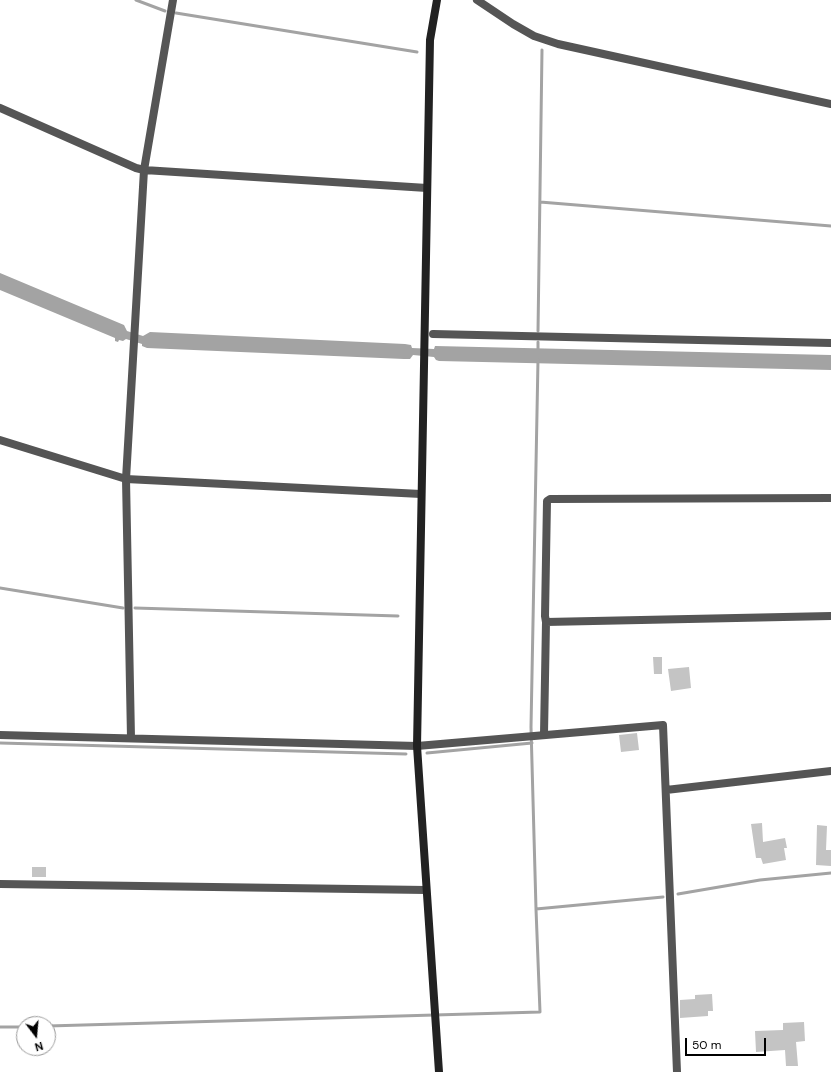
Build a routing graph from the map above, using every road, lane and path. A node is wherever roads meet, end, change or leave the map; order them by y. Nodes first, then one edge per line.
1 (173, 0) edge
2 (437, 0) edge
3 (477, 0) edge
4 (831, 104) edge
5 (0, 108) edge
6 (144, 170) junction
7 (427, 188) junction
8 (433, 334) dead end
9 (831, 343) edge
10 (0, 440) edge
11 (126, 479) junction
12 (421, 494) junction
13 (831, 498) edge
14 (831, 616) edge
15 (546, 622) junction
16 (544, 734) junction
17 (0, 735) edge
18 (131, 738) junction
19 (416, 746) junction
20 (831, 771) edge
21 (666, 790) junction
22 (0, 884) edge
23 (426, 890) junction
24 (439, 1072) edge
25 (677, 1072) edge

1 - 6 street
2 - 7 street
3 - 4 street
5 - 6 street
6 - 7 street
6 - 11 street
7 - 12 street
8 - 9 street
10 - 11 street
11 - 12 street
11 - 18 street
12 - 19 street
13 - 15 street
14 - 15 street
15 - 16 street
16 - 19 street
16 - 21 street
17 - 18 street
18 - 19 street
19 - 23 street
20 - 21 street
21 - 25 street
22 - 23 street
23 - 24 street

